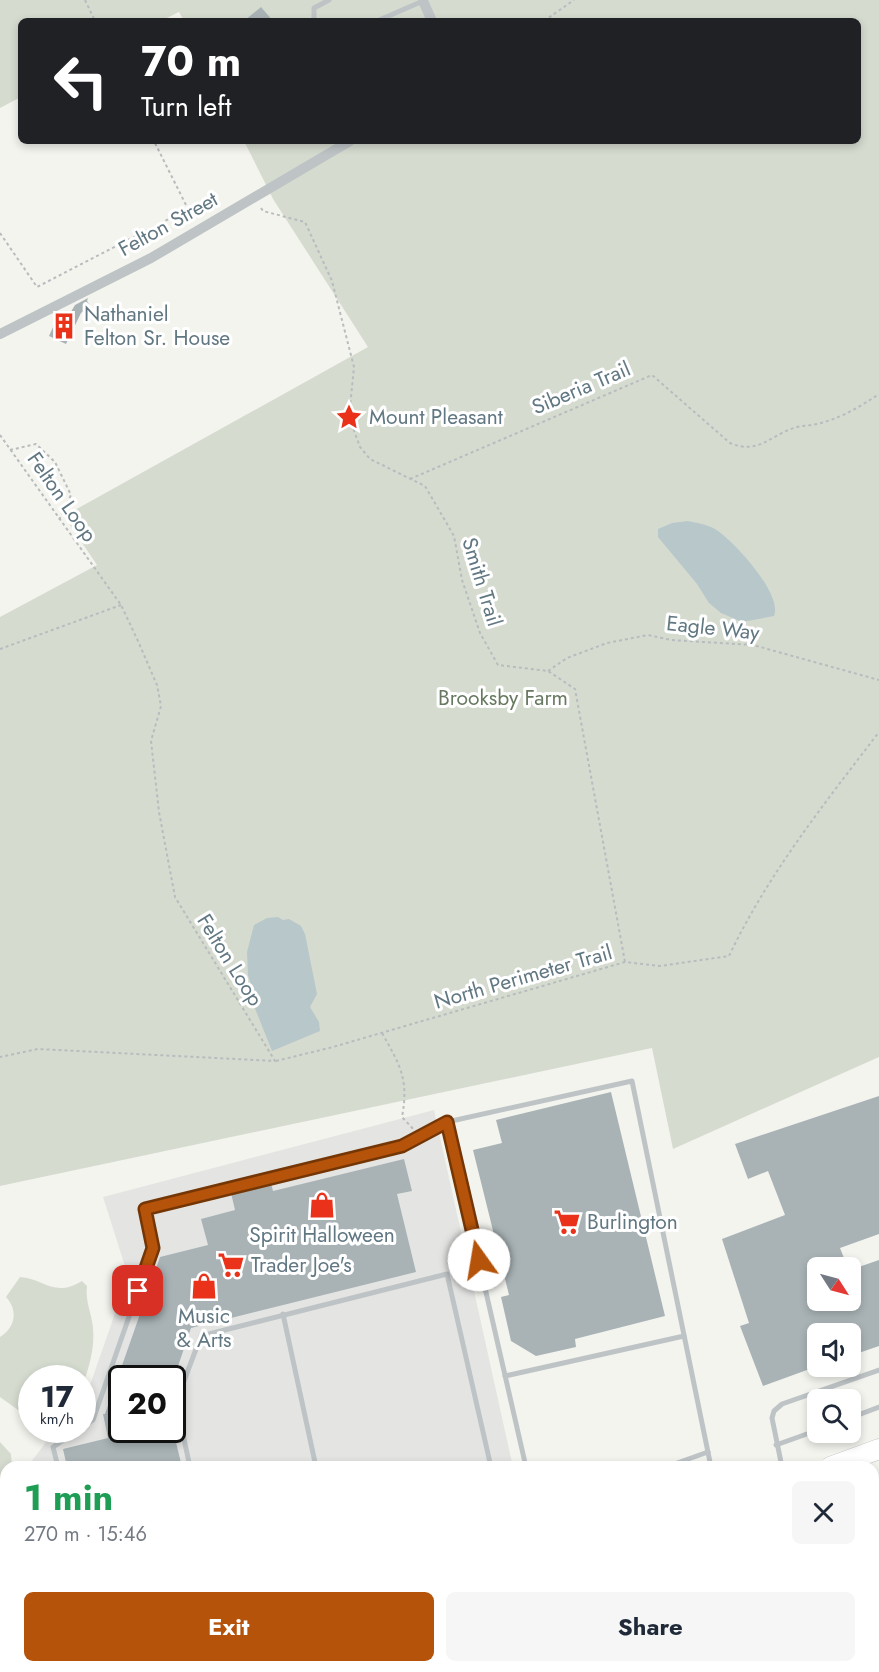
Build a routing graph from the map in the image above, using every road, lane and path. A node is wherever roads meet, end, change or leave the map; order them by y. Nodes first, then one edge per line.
1 (85, 0) edge
2 (330, 0) edge
3 (423, 0) edge
4 (574, 0) edge
5 (94, 18) edge
6 (314, 18) edge
7 (384, 18) edge
8 (431, 18) edge
9 (548, 18) edge
10 (156, 144) edge
11 (345, 144) edge
12 (255, 197) junction
13 (0, 233) edge
14 (0, 334) edge
15 (879, 394) edge
16 (0, 435) edge
17 (10, 450) junction
18 (410, 479) junction
19 (59, 519) junction
20 (121, 605) junction
21 (0, 649) edge
22 (548, 671) junction
23 (879, 680) edge
24 (879, 732) edge
25 (625, 963) junction
26 (382, 1033) junction
27 (0, 1057) edge
28 (275, 1061) junction
29 (447, 1122) junction
30 (420, 1137) junction
31 (283, 1314) junction
32 (684, 1335) junction
33 (879, 1370) edge
34 (505, 1376) junction
35 (879, 1407) edge
36 (96, 1411) edge
37 (861, 1414) edge
38 (807, 1434) edge
39 (59, 1443) edge
40 (776, 1445) junction
41 (879, 1449) edge
42 (708, 1452) junction
43 (56, 1461) edge
44 (189, 1461) edge
45 (315, 1461) edge
46 (490, 1461) edge
47 (525, 1461) edge
48 (683, 1461) edge
49 (710, 1461) edge
50 (780, 1461) edge
51 (846, 1461) edge

1 - 5 path
2 - 6 lane
3 - 7 lane
3 - 8 street
4 - 9 path
10 - 13 path
11 - 12 street, Felton Street
12 - 14 street, Felton Street
12 - 18 path, Smith Trail
15 - 18 path, Siberia Trail
16 - 17 path, Felton Loop
17 - 19 path, Felton Loop
17 - 19 path
18 - 22 path, Smith Trail
19 - 20 path, Felton Loop
20 - 21 path
20 - 28 path, Felton Loop
22 - 23 path, Eagle Way
22 - 25 path, Smith Trail
24 - 25 path, North Perimeter Trail
25 - 26 path, North Perimeter Trail
26 - 28 path, North Perimeter Trail
26 - 30 path
27 - 28 path
29 - 30 lane
29 - 32 lane
29 - 34 lane
30 - 36 lane
31 - 44 lane
31 - 45 lane
31 - 46 lane
32 - 34 lane
32 - 42 lane
33 - 40 lane
34 - 47 lane
35 - 37 lane
38 - 40 lane
39 - 43 lane
40 - 50 lane
41 - 51 highway
42 - 48 lane
42 - 49 lane

